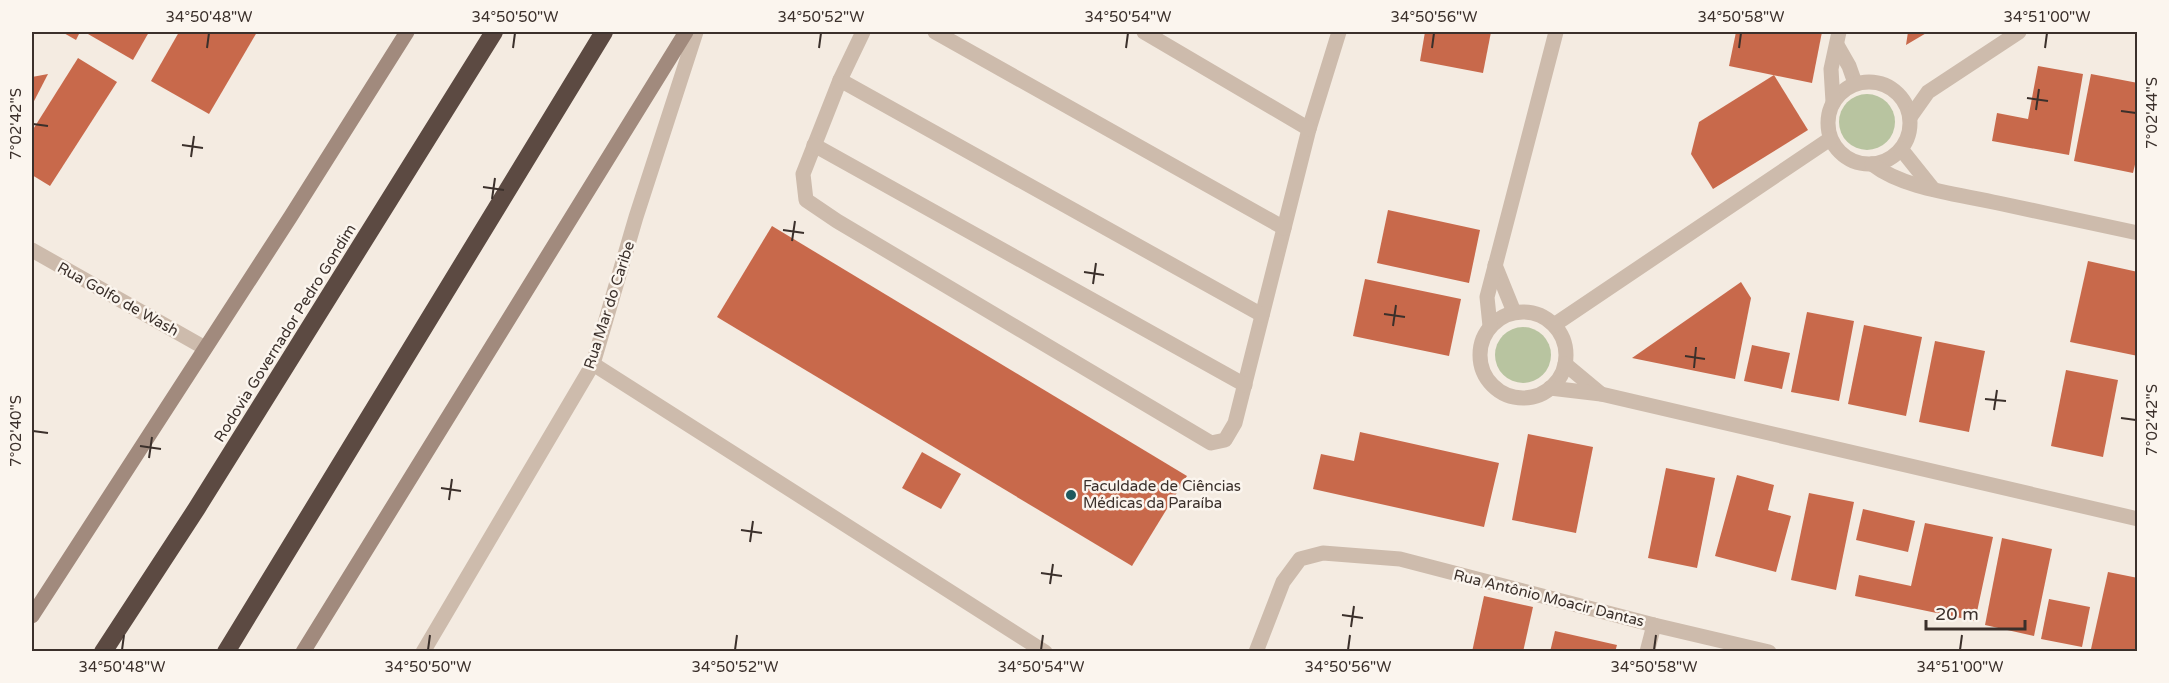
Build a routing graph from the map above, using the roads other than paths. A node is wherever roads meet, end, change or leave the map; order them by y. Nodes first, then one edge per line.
1 (494, 32) edge
2 (604, 32) edge
3 (686, 32) edge
4 (696, 32) edge
5 (863, 32) edge
6 (935, 32) edge
7 (1144, 32) edge
8 (1339, 32) edge
9 (1556, 32) edge
10 (2019, 32) edge
11 (401, 34) edge
12 (1838, 38) edge
13 (840, 80) junction
14 (1855, 83) junction
15 (1928, 92) junction
16 (1900, 95) junction
17 (1833, 102) junction
18 (1911, 116) junction
19 (1309, 129) junction
20 (1830, 139) junction
21 (814, 145) junction
22 (1901, 149) junction
23 (1872, 164) junction
24 (1933, 189) junction
25 (1284, 228) junction
26 (2138, 233) edge
27 (32, 250) edge
28 (1495, 265) junction
29 (1514, 312) junction
30 (1262, 315) junction
31 (1554, 325) junction
32 (1490, 326) junction
33 (206, 348) junction
34 (593, 364) junction
35 (1565, 364) junction
36 (1245, 385) junction
37 (1550, 388) junction
38 (1601, 394) junction
39 (2138, 519) edge
40 (32, 616) edge
41 (1654, 625) junction
42 (103, 651) edge
43 (226, 651) edge
44 (303, 651) edge
45 (423, 651) edge
46 (1045, 651) edge
47 (1256, 651) edge
48 (1647, 651) edge
49 (1768, 651) edge

1 - 42 highway, Rodovia Governador Pedro Gondim
2 - 43 highway
3 - 44 street
4 - 34 street, Rua Mar do Caribe
5 - 13 street
6 - 25 street
7 - 19 street
8 - 19 street
9 - 28 street
10 - 15 street
11 - 33 street
12 - 14 street
12 - 17 street
13 - 21 street
13 - 30 street
14 - 16 street
14 - 17 street
15 - 16 street
15 - 18 street
16 - 18 street
17 - 20 street
18 - 22 street
19 - 25 street
20 - 23 street
20 - 31 street
21 - 36 street
21 - 36 street
22 - 23 street
22 - 24 street
23 - 24 street
24 - 26 street
25 - 30 street
27 - 33 street, Rua Golfo de Wash
28 - 29 street
28 - 32 street
29 - 31 street
29 - 32 street
30 - 36 street
31 - 35 street
32 - 37 street
33 - 40 street
34 - 45 street, Rua Mar do Caribe
34 - 46 street
35 - 37 street
35 - 38 street
37 - 38 street
38 - 39 street
41 - 47 street, Rua Antônio Moacir Dantas
41 - 48 street
41 - 49 street, Rua Antônio Moacir Dantas

